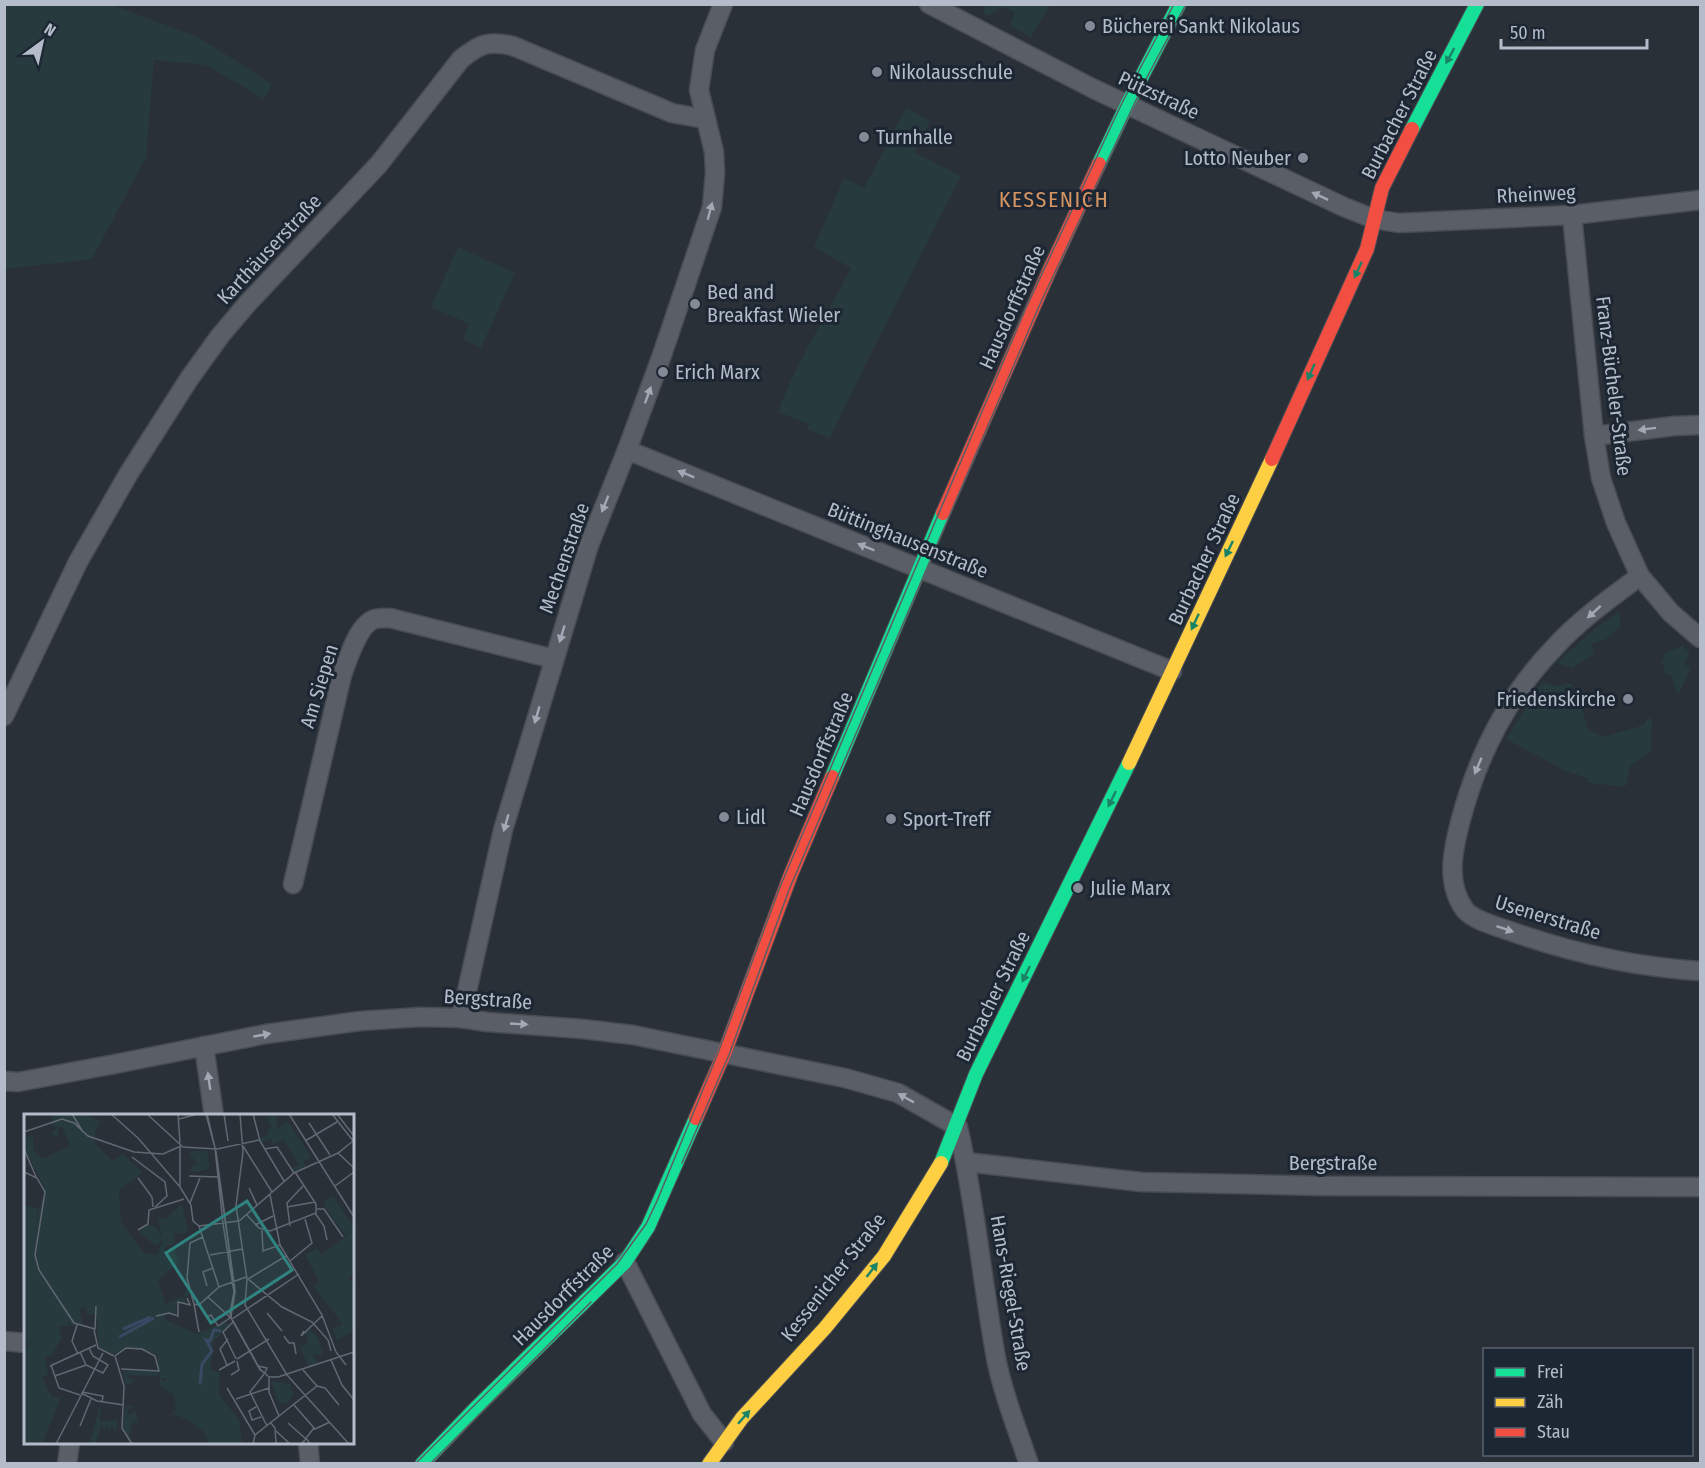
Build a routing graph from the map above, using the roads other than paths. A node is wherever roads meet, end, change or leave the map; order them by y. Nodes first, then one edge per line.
1 (723, 4) edge
2 (929, 4) edge
3 (1179, 4) edge
4 (1477, 4) edge
5 (1127, 105) junction
6 (705, 119) junction
7 (1701, 200) edge
8 (1572, 215) junction
9 (1374, 219) junction
10 (1701, 425) edge
11 (1594, 436) junction
12 (627, 450) junction
13 (921, 569) junction
14 (1640, 576) junction
15 (1701, 639) edge
16 (554, 659) junction
17 (1172, 671) junction
18 (4, 716) edge
19 (293, 884) dead end
20 (1701, 971) edge
21 (460, 1018) junction
22 (204, 1046) junction
23 (723, 1054) junction
24 (4, 1081) edge
25 (214, 1114) edge
26 (957, 1127) junction
27 (966, 1162) junction
28 (1701, 1187) edge
29 (625, 1263) junction
30 (4, 1341) edge
31 (24, 1343) edge
32 (724, 1442) junction
33 (70, 1444) edge
34 (308, 1444) edge
35 (67, 1464) edge
36 (310, 1464) edge
37 (423, 1464) edge
38 (709, 1464) edge
39 (1029, 1464) edge

1 - 6 street, Mechenstraße
2 - 5 street, Pützstraße
3 - 5 main road, Hausdorffstraße
4 -> 9 main road, Burbacher Straße
9 -> 5 street, Pützstraße
5 - 13 main road, Hausdorffstraße
12 -> 6 street, Mechenstraße
6 - 18 street, Karthäuserstraße
7 - 8 street, Rheinweg
8 - 9 street, Rheinweg
8 - 11 street, Franz-Bücheler-Straße
9 -> 17 main road, Burbacher Straße
10 -> 11 street
11 - 14 street, Franz-Bücheler-Straße
13 -> 12 street, Büttinghausenstraße
12 -> 16 street, Mechenstraße
13 - 17 street, Büttinghausenstraße
13 - 23 main road, Hausdorffstraße
14 - 15 street, Franz-Bücheler-Straße
14 -> 20 street, Usenerstraße
16 - 19 street, Am Siepen
16 -> 21 street, Mechenstraße
17 -> 26 main road, Burbacher Straße
22 -> 21 street, Bergstraße
21 -> 23 street, Bergstraße
22 - 24 street, Bergstraße
25 -> 22 street
26 -> 23 street, Bergstraße
23 - 29 main road, Hausdorffstraße
26 - 27 street, Hans-Riegel-Straße
32 -> 26 main road, Kessenicher Straße
27 - 28 street, Bergstraße
27 - 39 street, Hans-Riegel-Straße
29 - 32 street
29 - 37 main road, Hausdorffstraße
30 - 31 street
32 - 38 main road, Kessenicher Straße
33 - 35 street
34 - 36 street

